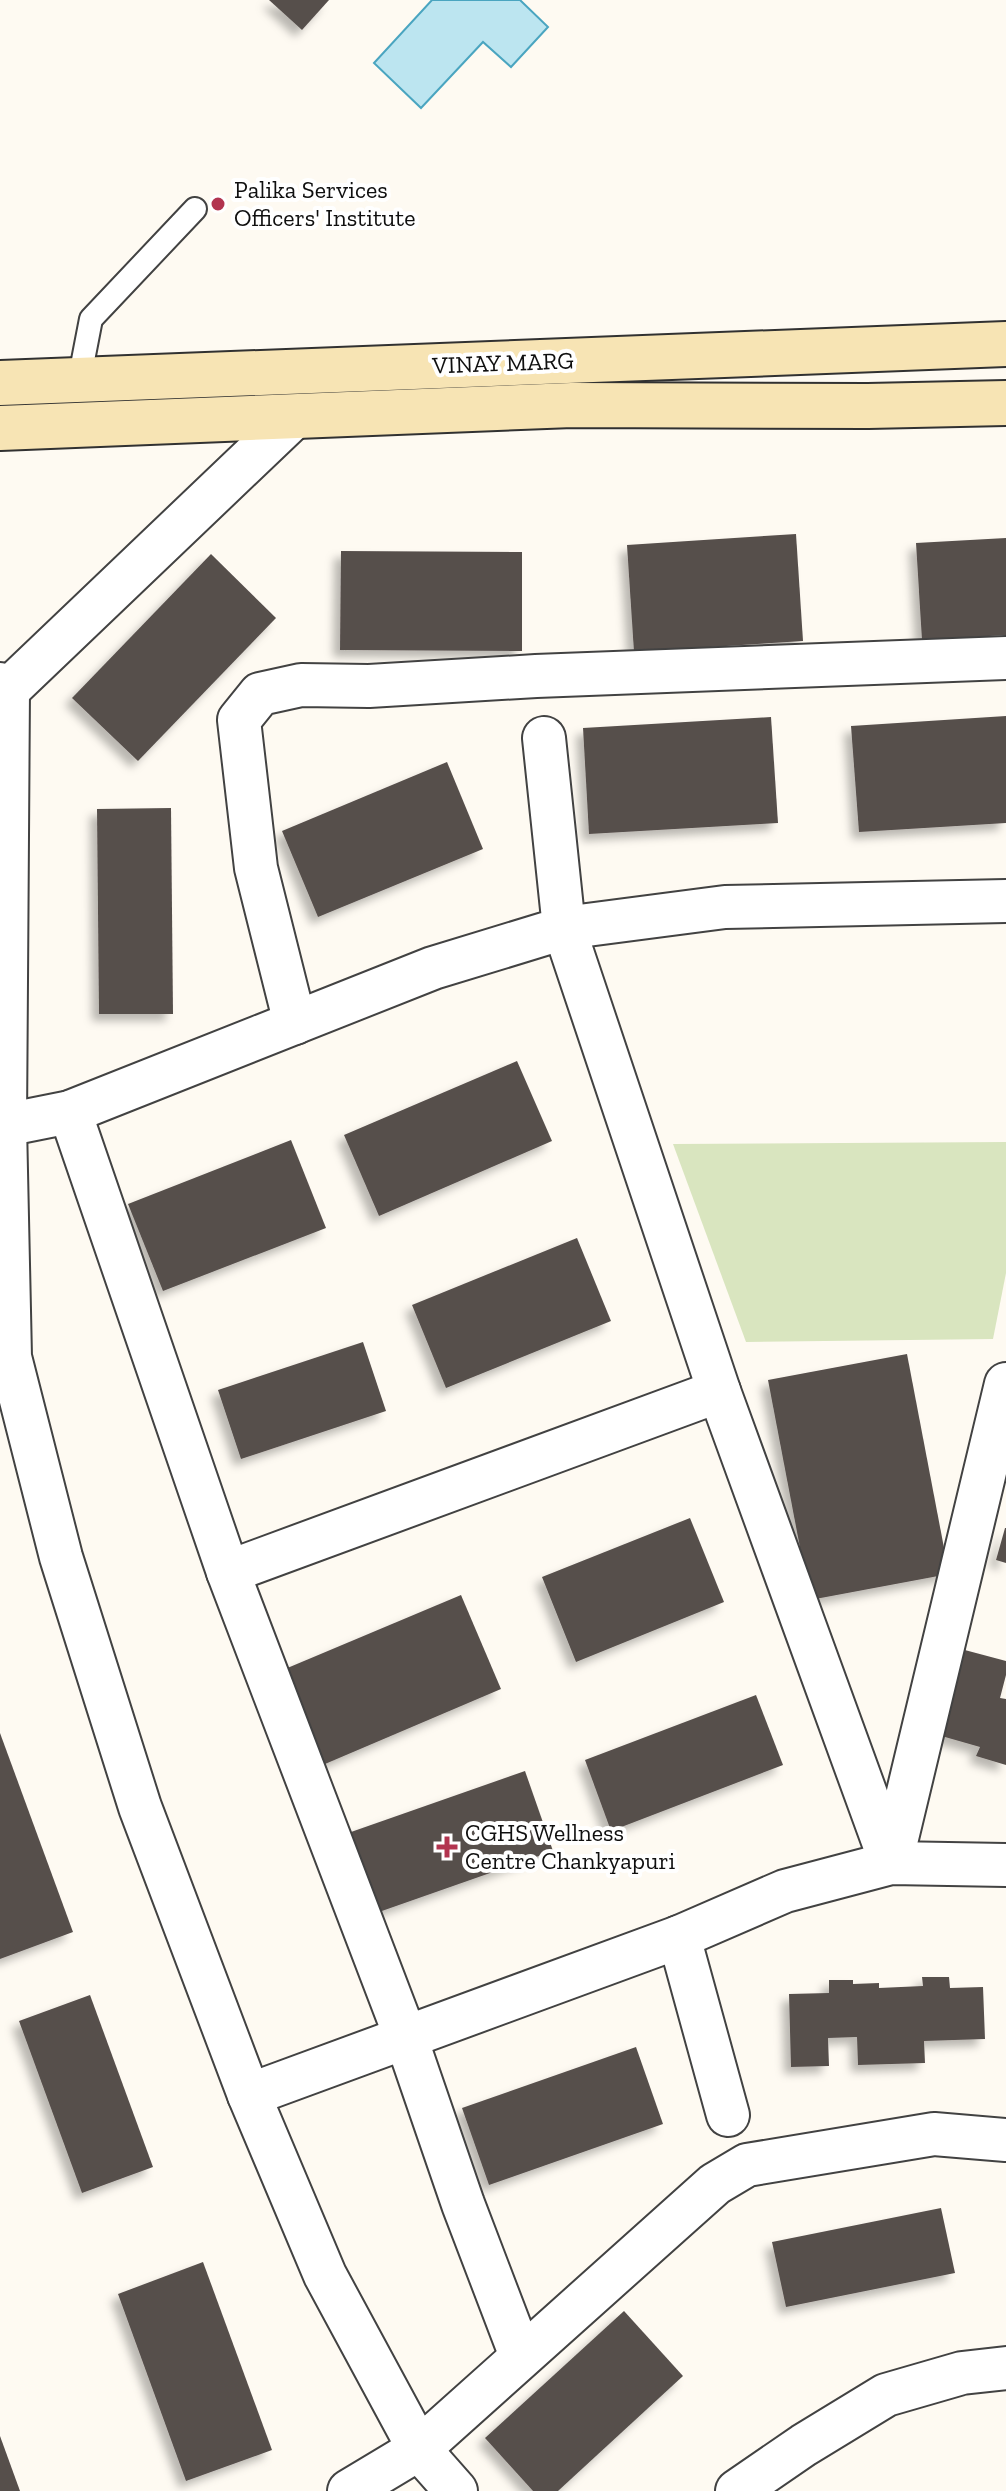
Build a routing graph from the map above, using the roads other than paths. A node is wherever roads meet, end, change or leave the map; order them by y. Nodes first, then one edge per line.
1 (195, 209) dead end
2 (1006, 344) edge
3 (79, 381) junction
4 (0, 383) edge
5 (1006, 403) edge
6 (294, 417) junction
7 (0, 428) edge
8 (1006, 658) edge
9 (4, 687) edge
10 (544, 738) dead end
11 (1006, 901) edge
12 (564, 928) junction
13 (295, 1023) junction
14 (70, 1112) junction
15 (5, 1125) junction
16 (5, 1359) edge
17 (1006, 1385) edge
18 (719, 1391) junction
19 (228, 1572) junction
20 (891, 1863) junction
21 (1006, 1865) edge
22 (679, 1937) junction
23 (406, 2038) junction
24 (249, 2095) junction
25 (728, 2115) dead end
26 (1006, 2140) edge
27 (521, 2356) junction
28 (1006, 2368) edge
29 (419, 2449) junction
30 (349, 2491) edge
31 (456, 2491) edge
32 (737, 2491) edge

1 - 3 lane
2 - 3 main road, VINAY MARG
3 - 4 main road, VINAY MARG
5 - 6 main road, VINAY MARG
6 - 7 main road, VINAY MARG
6 - 9 street
8 - 13 street
9 - 15 street
10 - 12 street
11 - 12 street
12 - 13 street
12 - 18 street
13 - 14 street
14 - 15 street
14 - 19 street
15 - 16 street
16 - 24 street
17 - 20 street
18 - 19 street
18 - 20 street
19 - 23 street
20 - 21 street
20 - 22 street
22 - 23 street
22 - 25 street
23 - 24 street
23 - 27 street
24 - 29 street
26 - 27 street
27 - 29 street
28 - 32 street
29 - 30 street
29 - 31 street

